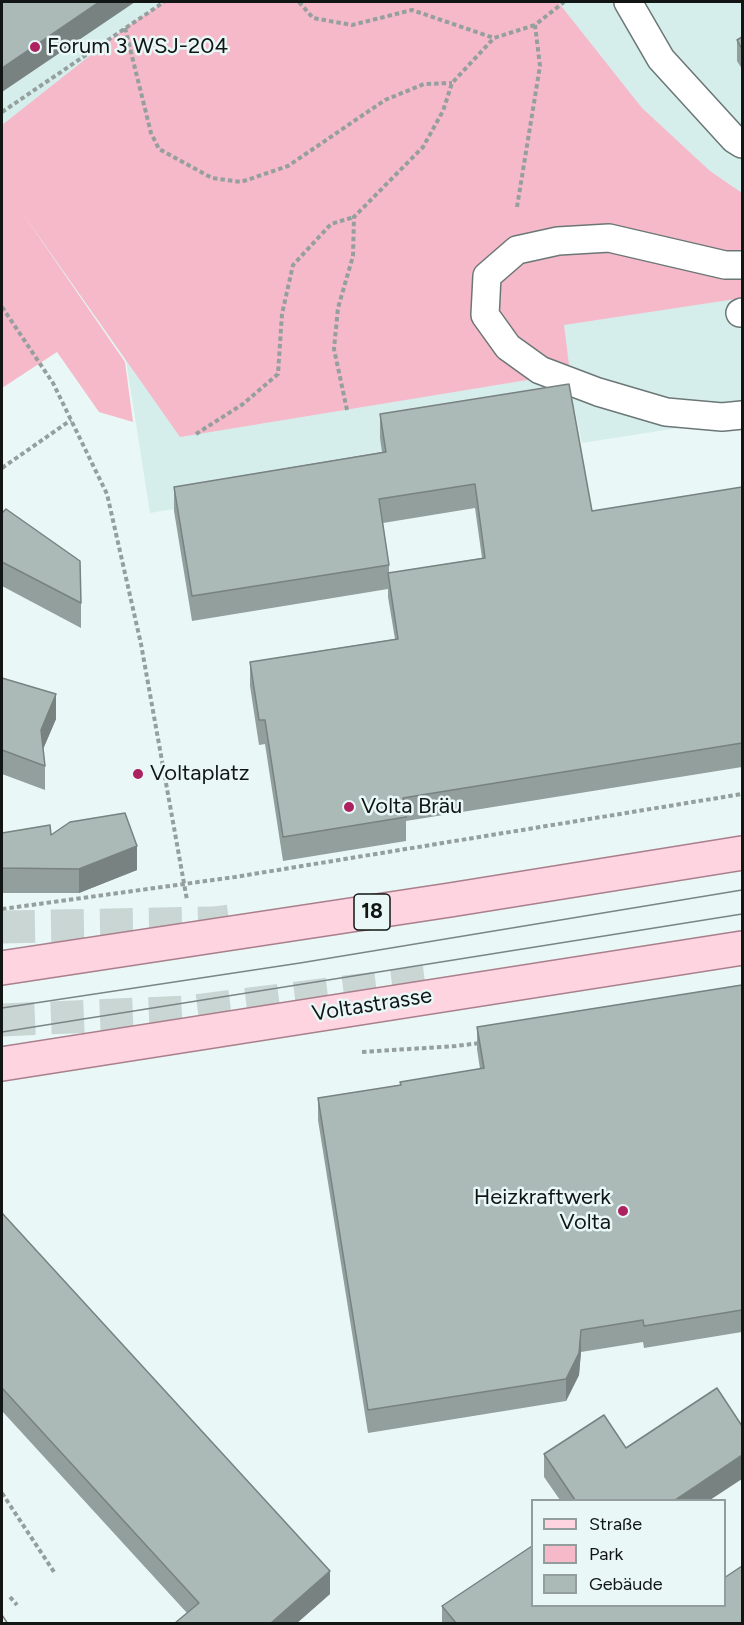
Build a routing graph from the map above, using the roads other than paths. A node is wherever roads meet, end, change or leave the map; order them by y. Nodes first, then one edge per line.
1 (627, 2) edge
2 (742, 144) edge
3 (742, 265) edge
4 (742, 416) edge
5 (742, 853) edge
6 (742, 948) edge
7 (2, 968) edge
8 (2, 1064) edge

1 - 2 lane
3 - 4 lane
5 - 7 main road, 18
6 - 8 main road, Voltastrasse

